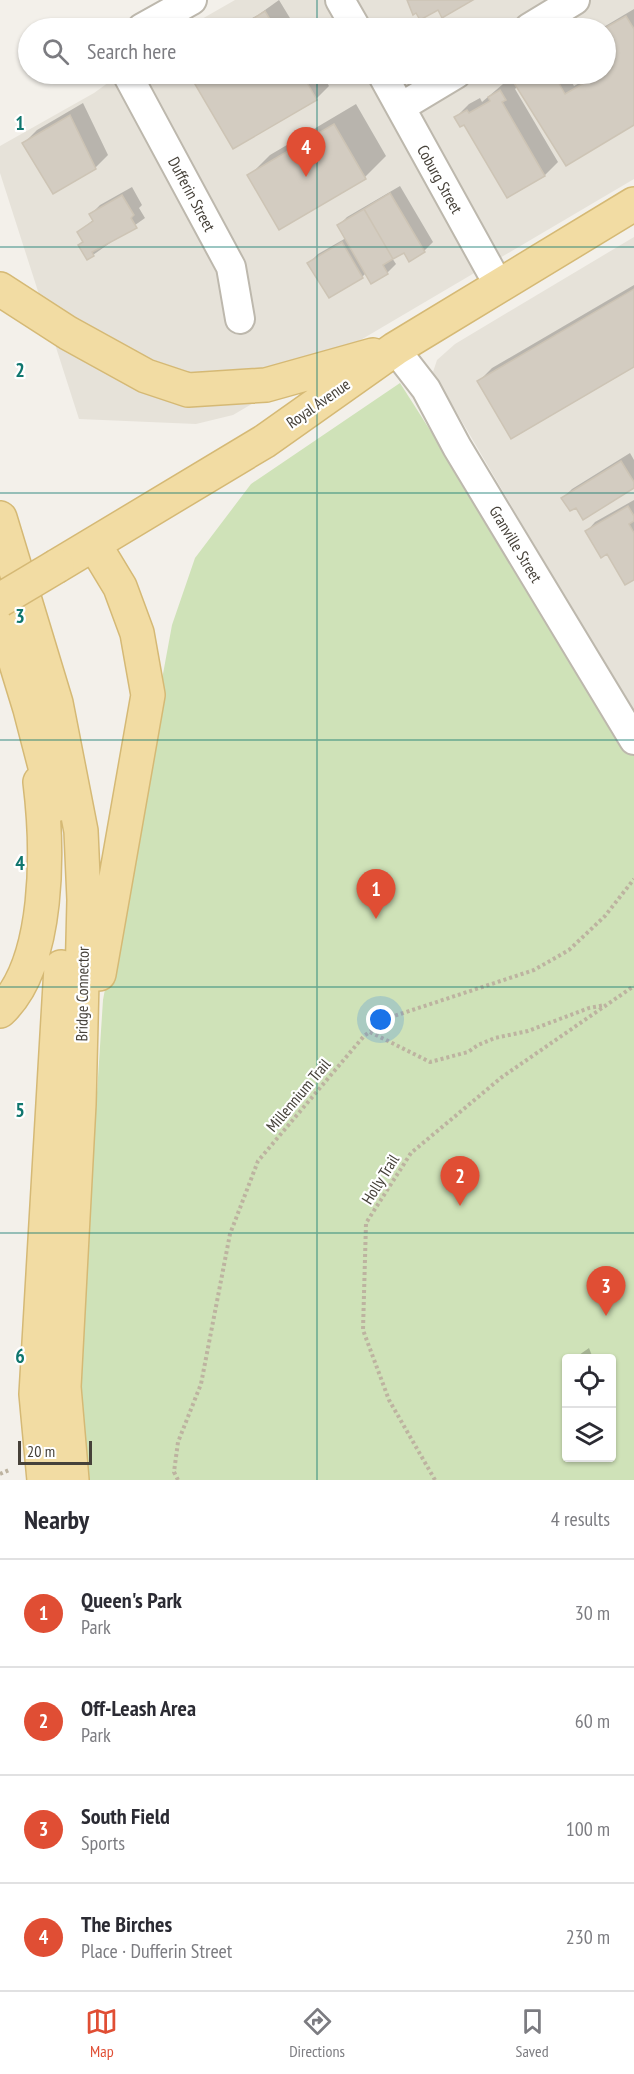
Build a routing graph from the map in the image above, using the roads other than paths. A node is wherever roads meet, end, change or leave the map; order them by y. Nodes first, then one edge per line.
1 (192, 0) edge
2 (340, 0) edge
3 (574, 0) edge
4 (160, 18) edge
5 (350, 18) edge
6 (544, 18) edge
7 (132, 84) edge
8 (388, 84) edge
9 (439, 84) edge
10 (401, 107) junction
11 (634, 204) edge
12 (491, 271) junction
13 (0, 289) edge
14 (240, 319) dead end
15 (394, 349) junction
16 (0, 518) edge
17 (94, 544) junction
18 (0, 600) edge
19 (0, 611) edge
20 (30, 709) junction
21 (634, 741) edge
22 (0, 1011) edge
23 (79, 1104) junction
24 (44, 1480) edge
25 (72, 1480) edge

1 - 4 street
2 - 5 street
3 - 6 street
7 - 14 street, Dufferin Street
8 - 10 street, Coburg Street
9 - 10 street
10 - 12 street, Coburg Street
11 - 12 main road, Royal Avenue
12 - 15 main road, Royal Avenue
13 - 15 main road
15 - 17 main road, Royal Avenue
15 - 21 street, Granville Street
16 - 23 main road, Bridge Connector
17 - 18 main road, Royal Avenue, bridge
17 - 23 main road
19 - 20 main road, Bridge Connector
20 - 22 main road
20 - 24 main road, Bridge Connector
23 - 25 main road, Bridge Connector

